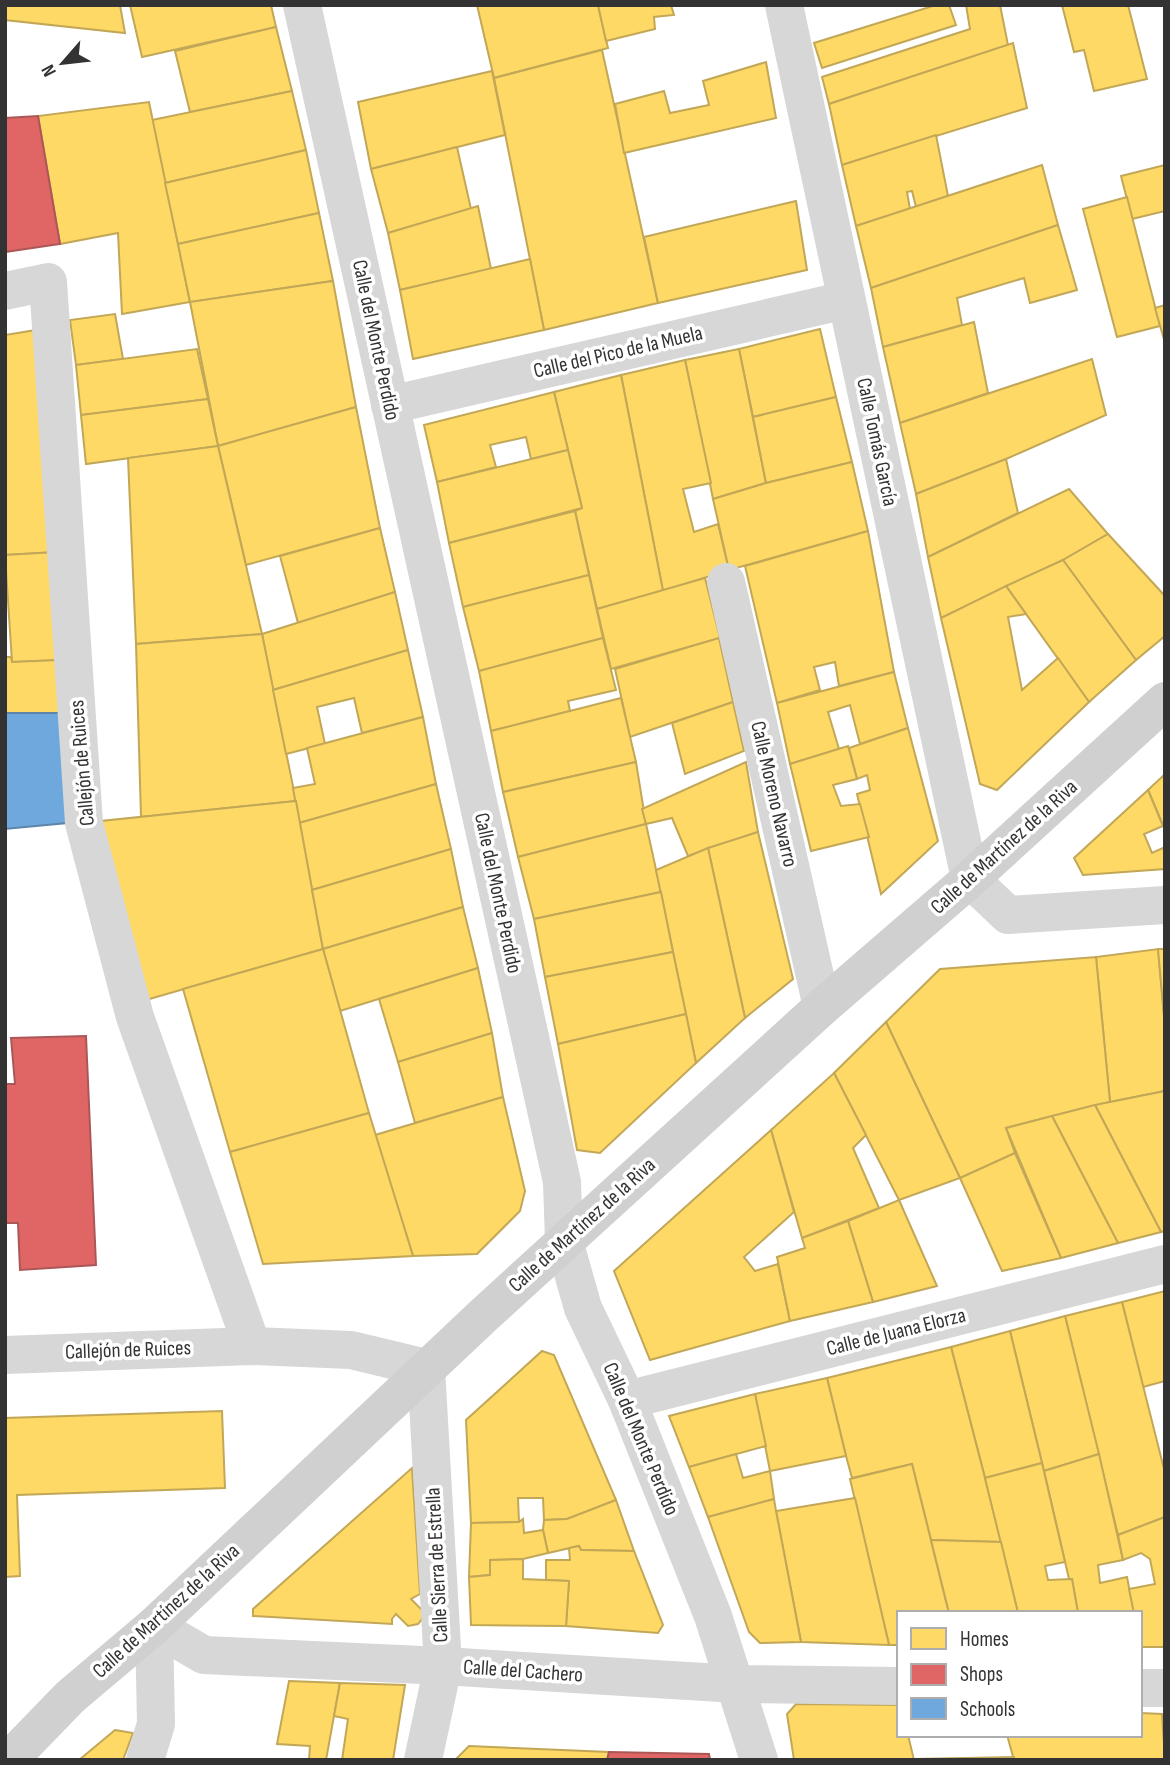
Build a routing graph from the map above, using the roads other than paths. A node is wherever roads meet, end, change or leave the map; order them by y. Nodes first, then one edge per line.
1 (302, 5) edge
2 (784, 5) edge
3 (5, 291) edge
4 (846, 300) junction
5 (390, 405) junction
6 (726, 582) dead end
7 (1165, 701) edge
8 (970, 879) junction
9 (1165, 905) edge
10 (822, 1007) junction
11 (564, 1241) junction
12 (1165, 1264) edge
13 (252, 1346) junction
14 (5, 1355) edge
15 (426, 1368) junction
16 (627, 1399) junction
17 (154, 1626) junction
18 (443, 1666) junction
19 (737, 1684) junction
20 (897, 1686) edge
21 (1142, 1688) edge
22 (1165, 1688) edge
23 (9, 1760) edge
24 (145, 1760) edge
25 (424, 1760) edge
26 (759, 1760) edge

1 - 5 street, Calle del Monte Perdido
2 - 4 street, Calle Tomás García
3 - 13 street, Callejón de Ruices
4 - 5 street, Calle del Pico de la Muela
4 - 8 street, Calle Tomás García
5 - 11 street, Calle del Monte Perdido
6 - 10 street, Calle Moreno Navarro
7 - 8 street, Calle de Martínez de la Riva
8 - 9 street
8 - 10 street, Calle de Martínez de la Riva
10 - 11 street, Calle de Martínez de la Riva
11 - 15 street, Calle de Martínez de la Riva
11 - 16 street, Calle del Monte Perdido
12 - 16 street, Calle de Juana Elorza
13 - 14 street, Callejón de Ruices
13 - 15 street, Callejón de Ruices
15 - 17 street, Calle de Martínez de la Riva
15 - 18 street, Calle Sierra de Estrella
16 - 19 street, Calle del Monte Perdido
17 - 18 street, Calle del Cachero
17 - 23 street, Calle de Martínez de la Riva
17 - 24 street
18 - 19 street, Calle del Cachero
18 - 25 street, Calle Sierra de Estrella
19 - 20 street, Calle del Cachero
19 - 26 street, Calle del Monte Perdido
21 - 22 street

